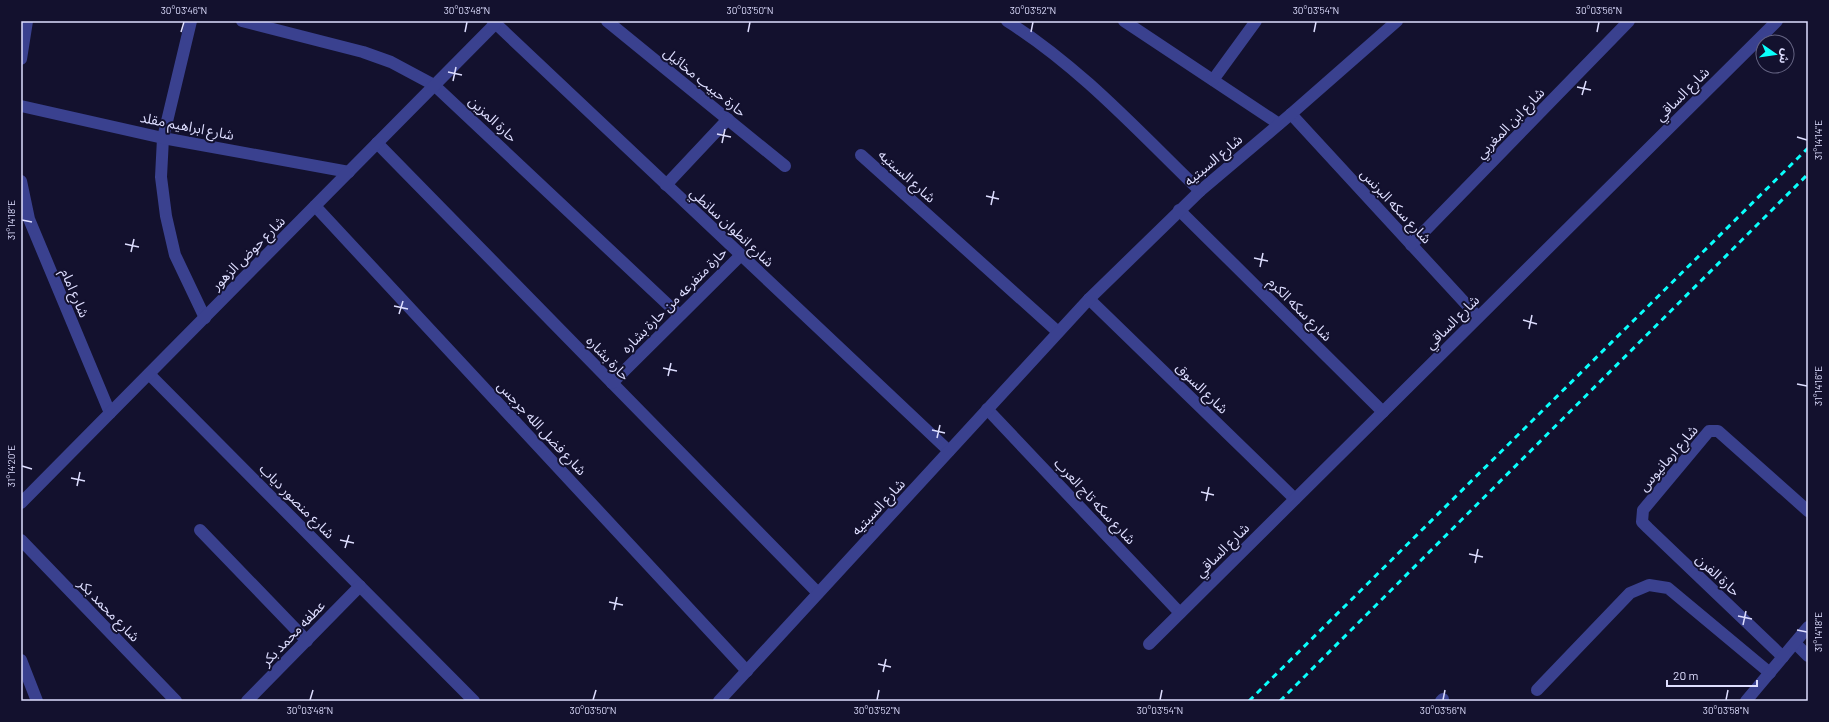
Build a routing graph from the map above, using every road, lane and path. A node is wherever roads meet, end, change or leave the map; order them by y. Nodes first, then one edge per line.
1 (27, 21) edge
2 (191, 21) edge
3 (242, 21) edge
4 (606, 21) edge
5 (1007, 21) edge
6 (1124, 21) edge
7 (1256, 21) edge
8 (1397, 21) edge
9 (1629, 21) edge
10 (1777, 21) edge
11 (494, 22) edge
12 (21, 59) edge
13 (1213, 80) junction
14 (434, 85) junction
15 (21, 106) edge
16 (1291, 114) junction
17 (728, 120) junction
18 (1280, 124) junction
19 (163, 138) junction
20 (377, 143) junction
21 (861, 155) dead end
22 (785, 166) dead end
23 (349, 172) junction
24 (21, 181) edge
25 (666, 185) junction
26 (1200, 191) junction
27 (315, 206) junction
28 (1179, 210) junction
29 (1412, 245) junction
30 (741, 255) junction
31 (1089, 300) junction
32 (679, 315) junction
33 (1478, 317) junction
34 (205, 318) junction
35 (1058, 332) junction
36 (150, 374) junction
37 (612, 383) junction
38 (987, 410) junction
39 (1383, 412) junction
40 (110, 414) junction
41 (949, 451) junction
42 (1295, 499) junction
43 (21, 503) edge
44 (1643, 510) joint
45 (1808, 511) edge
46 (200, 530) dead end
47 (21, 540) edge
48 (360, 586) junction
49 (818, 593) junction
50 (1180, 613) junction
51 (1808, 627) edge
52 (306, 641) junction
53 (1795, 643) junction
54 (1149, 644) dead end
55 (1808, 656) edge
56 (1783, 657) junction
57 (21, 660) edge
58 (747, 670) junction
59 (24, 672) edge
60 (1770, 673) junction
61 (1536, 690) dead end
62 (37, 701) edge
63 (176, 701) edge
64 (247, 701) edge
65 (474, 701) edge
66 (719, 701) edge
67 (1746, 701) edge

1 - 12 street
2 - 19 street
3 - 14 street, حارة المزين
4 - 17 street, حارة حبيب مخائيل
5 - 26 street
6 - 13 street
7 - 13 street
8 - 16 street, شارع السبتيه
9 - 29 street, شارع ابن المغربي
10 - 33 street, شارع الساقي
11 - 14 street, شارع حوض الزهور
11 - 25 street, شارع انطوان سانطي
13 - 18 street
14 - 20 street, شارع حوض الزهور
14 - 32 street, حارة المزين
15 - 19 street, شارع ابراهيم مقلد
16 - 18 street, شارع السبتيه
16 - 29 street, شارع سكه البرنس
17 - 22 street, حارة حبيب مخائيل
17 - 25 street
18 - 26 street, شارع السبتيه
19 - 23 street, شارع ابراهيم مقلد
19 - 34 street
20 - 23 street, شارع حوض الزهور
20 - 37 street, حارة بشاره
21 - 35 street, شارع السبتيه
23 - 27 street, شارع حوض الزهور
24 - 40 street, شارع امام
25 - 30 street, شارع انطوان سانطي
26 - 28 street, شارع السبتيه
27 - 34 street, شارع حوض الزهور
27 - 58 street, شارع فضل الله جرجس
28 - 31 street, شارع السبتيه
28 - 39 street, شارع سكه الكرم
29 - 33 street, شارع سكه البرنس
30 - 32 street, حارة متفرعه من حارة بشاره
30 - 41 street, شارع انطوان سانطي
31 - 35 street, شارع السبتيه
31 - 42 street, شارع السوق
32 - 37 street, حارة متفرعه من حارة بشاره
33 - 39 street, شارع الساقي
34 - 36 street, شارع حوض الزهور
35 - 38 street, شارع السبتيه
36 - 40 street, شارع حوض الزهور
36 - 48 street, شارع منصور دياب
37 - 49 street, حارة بشاره
38 - 41 street, شارع السبتيه
38 - 50 street, شارع سكه تاج العرب
39 - 42 street, شارع الساقي
40 - 43 street, شارع حوض الزهور
41 - 49 street, شارع السبتيه
42 - 50 street, شارع الساقي
44 - 45 street, شارع ارمانيوس
44 - 56 street, حارة الفرن
46 - 52 street
47 - 63 street, شارع محمد بكر
48 - 52 street, عطفه محمد بكر
48 - 65 street, شارع منصور دياب
49 - 58 street, شارع السبتيه
50 - 54 street, شارع الساقي
51 - 53 street
52 - 64 street, عطفه محمد بكر
53 - 55 street
53 - 56 street
56 - 60 street
57 - 59 street
58 - 66 street, شارع السبتيه
59 - 62 street
60 - 61 street
60 - 67 street

